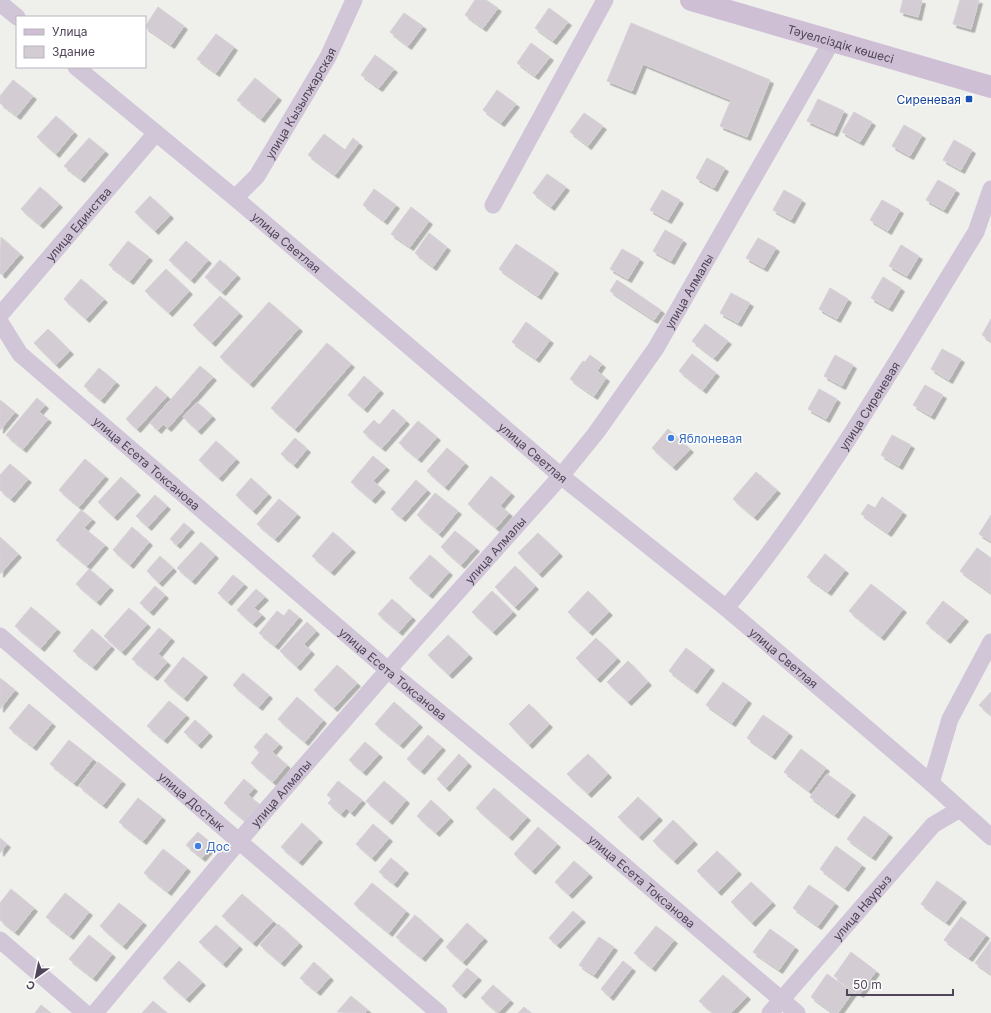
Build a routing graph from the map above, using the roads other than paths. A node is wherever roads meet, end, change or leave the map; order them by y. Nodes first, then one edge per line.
1 (354, 0) edge
2 (605, 0) edge
3 (691, 0) edge
4 (0, 3) edge
5 (16, 16) edge
6 (832, 41) junction
7 (77, 68) edge
8 (991, 87) edge
9 (156, 133) junction
10 (991, 190) edge
11 (235, 198) junction
12 (493, 205) dead end
13 (0, 315) edge
14 (0, 322) edge
15 (561, 476) junction
16 (726, 608) junction
17 (0, 636) edge
18 (991, 642) edge
19 (388, 670) junction
20 (931, 782) junction
21 (960, 809) junction
22 (991, 837) edge
23 (239, 841) junction
24 (0, 940) edge
25 (781, 1000) junction
26 (85, 1013) edge
27 (95, 1013) edge
28 (439, 1013) edge
29 (770, 1013) edge
30 (797, 1013) edge

1 - 11 street, улица Кызылжарская
2 - 12 street
3 - 6 main road, Тәуелсіздік көшесі
4 - 5 street
6 - 8 main road, Тәуелсіздік көшесі
6 - 15 street, улица Алмалы
7 - 9 street, улица Светлая
9 - 11 street, улица Светлая
9 - 13 street, улица Единства
10 - 16 street, улица Сиреневая
11 - 15 street, улица Светлая
14 - 19 street, улица Есета Токсанова
15 - 16 street, улица Светлая
15 - 19 street, улица Алмалы
16 - 20 street, улица Светлая
17 - 23 street, улица Достык
18 - 20 street
19 - 23 street, улица Алмалы
19 - 25 street, улица Есета Токсанова
20 - 21 street, улица Светлая
21 - 22 street, улица Светлая
21 - 25 street, улица Наурыз
23 - 27 street, улица Алмалы
23 - 28 street, улица Достык
24 - 26 street
25 - 29 street, улица Наурыз
25 - 30 street, улица Есета Токсанова

